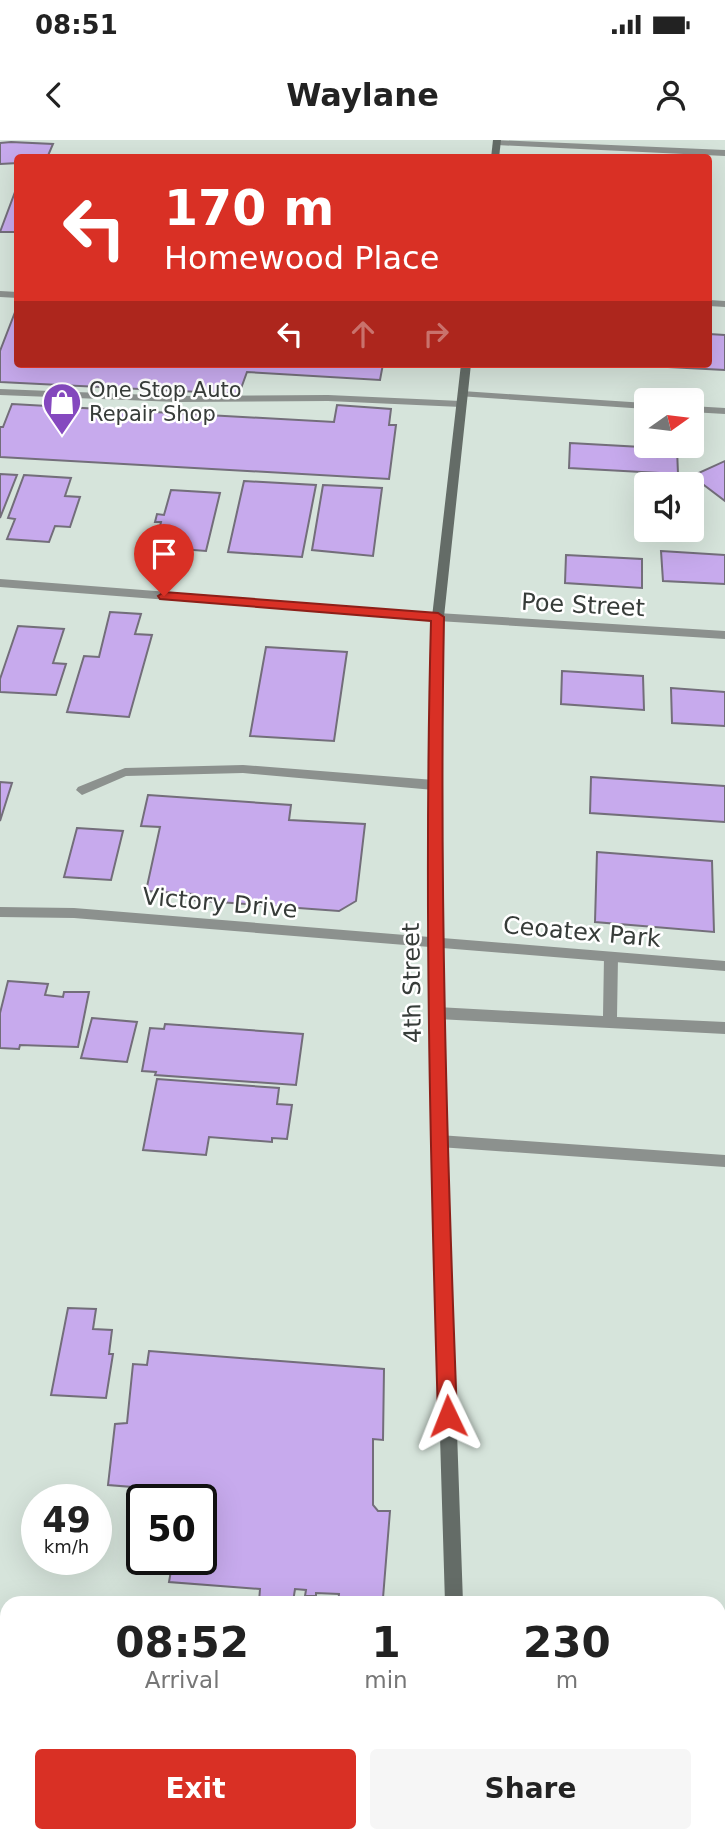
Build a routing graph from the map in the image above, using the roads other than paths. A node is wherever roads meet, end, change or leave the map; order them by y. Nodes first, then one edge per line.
1 (497, 141) edge
2 (725, 153) edge
3 (465, 368) edge
4 (0, 392) edge
5 (461, 399) junction
6 (634, 406) edge
7 (704, 410) edge
8 (725, 411) edge
9 (0, 583) edge
10 (438, 617) junction
11 (725, 635) edge
12 (434, 785) junction
13 (82, 790) dead end
14 (0, 912) edge
15 (436, 943) junction
16 (611, 957) junction
17 (725, 966) edge
18 (437, 1013) junction
19 (610, 1022) junction
20 (725, 1028) edge
21 (439, 1141) junction
22 (725, 1161) edge
23 (454, 1596) edge

1 - 2 street
3 - 5 main road, 4th Street
4 - 5 street
5 - 6 street
5 - 10 main road, 4th Street
7 - 8 street
9 - 10 street, Poe Street
10 - 11 street, Poe Street
10 - 12 main road, 4th Street
12 - 13 street
12 - 15 main road, 4th Street
14 - 15 street, Victory Drive
15 - 16 street, Ceoatex Park
15 - 18 main road, 4th Street
16 - 17 street, Ceoatex Park
16 - 19 street
18 - 19 street
18 - 21 main road, 4th Street
19 - 20 street
21 - 22 street
21 - 23 main road, 4th Street

